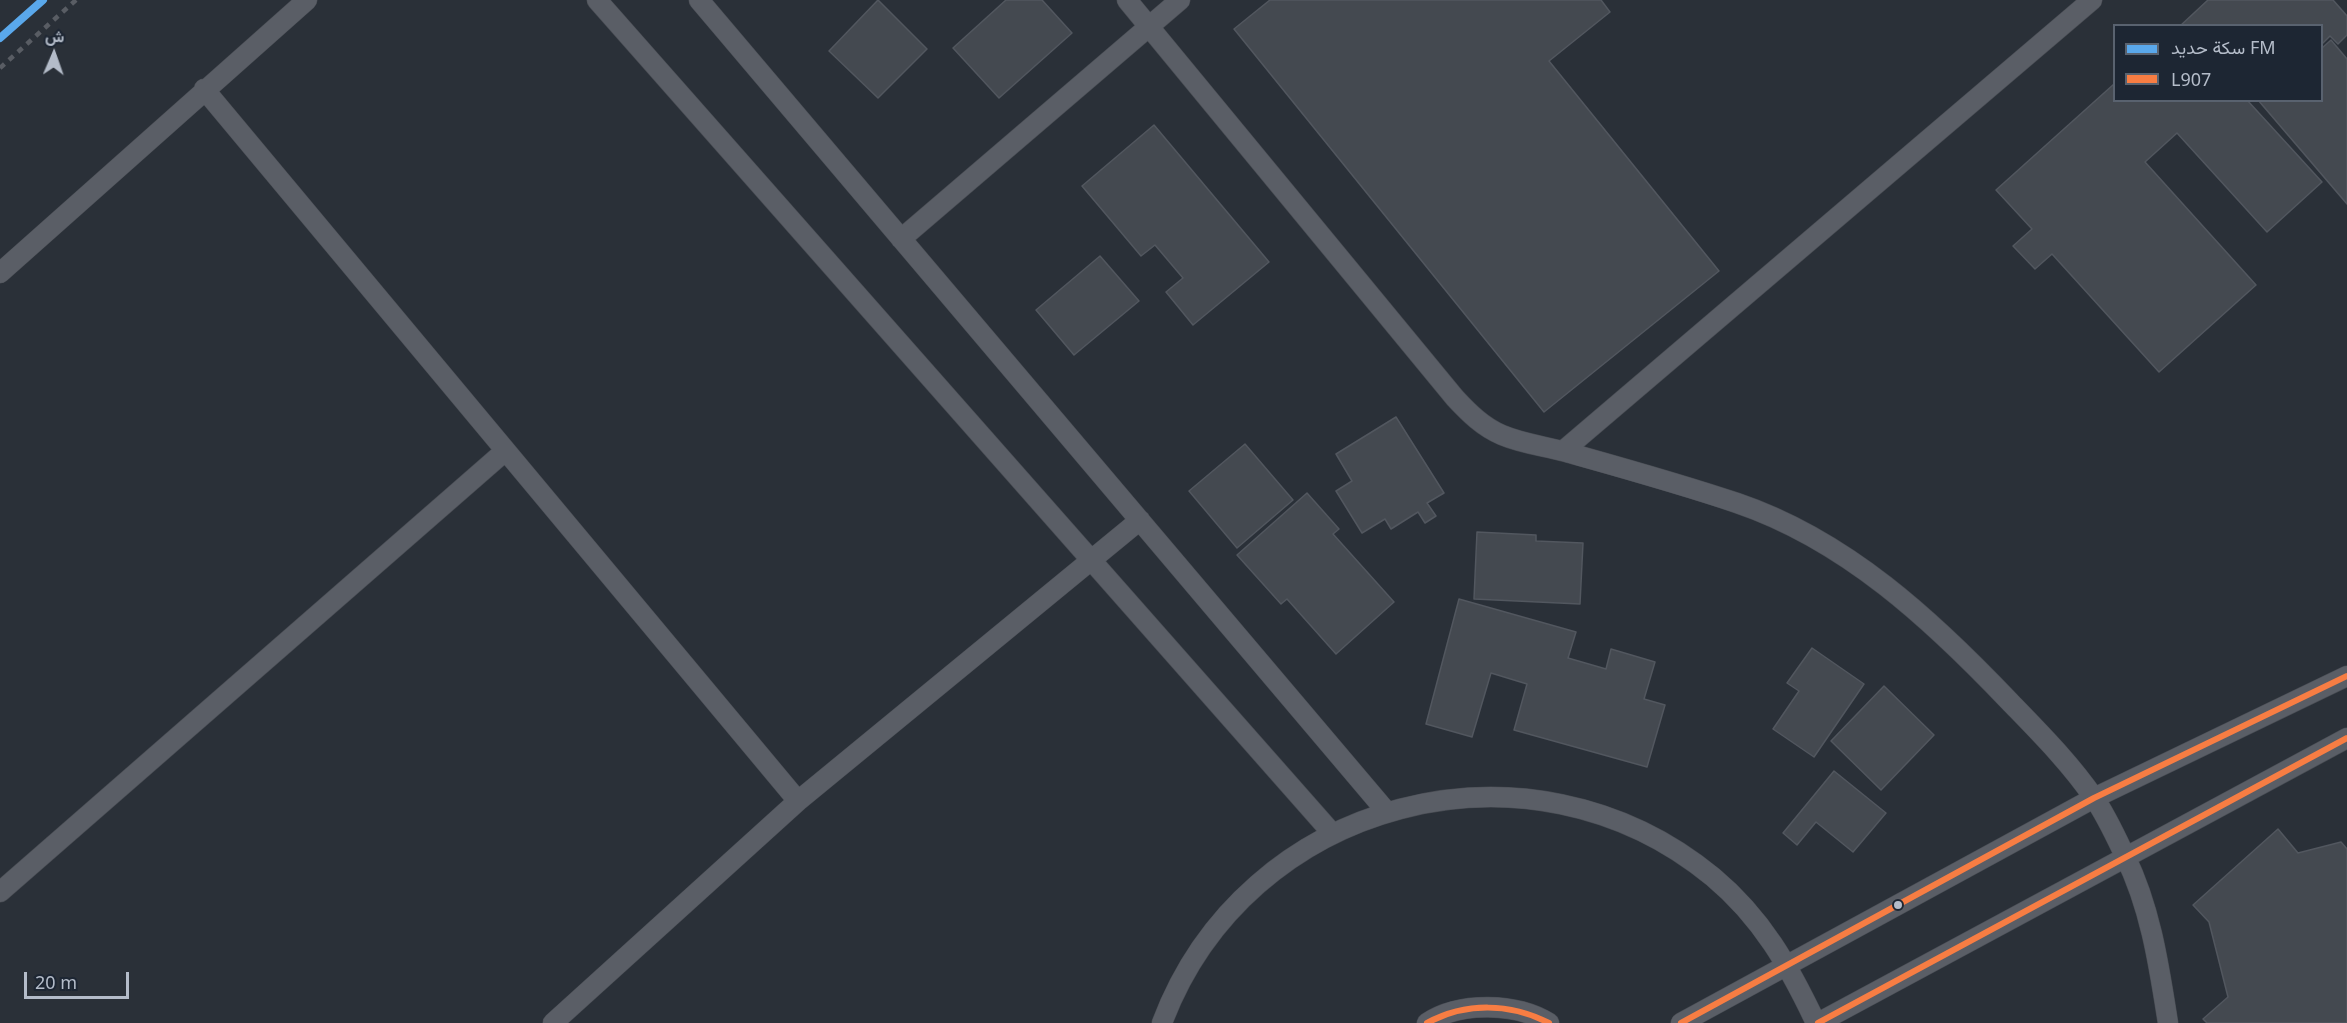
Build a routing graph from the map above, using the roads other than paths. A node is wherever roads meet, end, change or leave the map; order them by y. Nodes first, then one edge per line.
1 (307, 0) edge
2 (597, 0) edge
3 (699, 0) edge
4 (1127, 0) edge
5 (1180, 0) edge
6 (2092, 0) edge
7 (1150, 27) junction
8 (204, 89) junction
9 (901, 239) junction
10 (0, 273) edge
11 (1563, 451) junction
12 (504, 452) junction
13 (1140, 520) junction
14 (1090, 559) junction
15 (2347, 676) edge
16 (2347, 738) edge
17 (2094, 798) junction
18 (798, 801) junction
19 (1386, 812) junction
20 (1332, 833) junction
21 (2125, 856) junction
22 (0, 892) edge
23 (1788, 964) junction
24 (553, 1023) edge
25 (1162, 1023) edge
26 (1427, 1023) edge
27 (1550, 1023) edge
28 (1682, 1023) edge
29 (1817, 1023) edge
30 (2168, 1023) edge

1 - 8 lane
2 - 14 lane
3 - 9 lane
4 - 7 lane
5 - 7 lane
6 - 11 lane
7 - 9 lane
7 - 11 lane
8 - 10 lane
8 - 12 lane
9 - 13 lane
11 - 17 lane
12 - 18 lane
12 - 22 lane
13 - 14 lane
13 - 19 lane
14 - 18 lane
14 - 20 lane
15 - 17 lane
16 - 21 lane
17 - 21 lane
17 - 23 lane
18 - 24 lane
19 - 20 lane
19 - 23 lane
20 - 25 lane
21 - 29 lane
21 - 30 lane
23 - 28 lane
23 - 29 lane
26 - 27 lane

